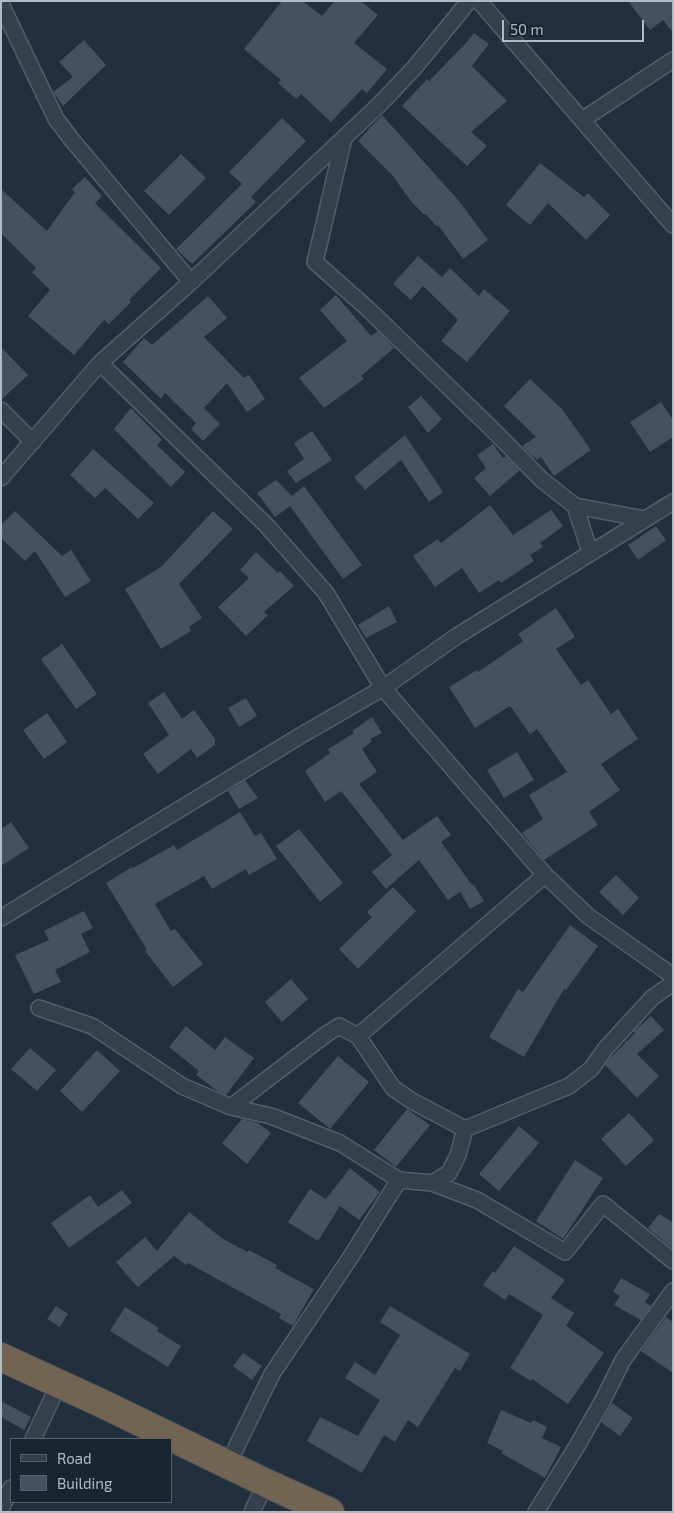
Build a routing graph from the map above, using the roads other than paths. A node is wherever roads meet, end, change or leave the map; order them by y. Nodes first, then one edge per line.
1 (468, 1) edge
2 (479, 1) edge
3 (1, 4) edge
4 (673, 60) edge
5 (582, 120) junction
6 (344, 138) junction
7 (673, 225) edge
8 (191, 282) junction
9 (100, 363) junction
10 (1, 410) edge
11 (33, 442) junction
12 (1, 478) edge
13 (673, 502) edge
14 (575, 506) junction
15 (646, 519) junction
16 (590, 552) junction
17 (383, 688) junction
18 (545, 875) junction
19 (1, 918) edge
20 (673, 976) edge
21 (673, 983) edge
22 (40, 1008) dead end
23 (358, 1036) junction
24 (231, 1107) junction
25 (465, 1129) junction
26 (399, 1180) junction
27 (432, 1183) junction
28 (673, 1261) edge
29 (673, 1292) edge
30 (1, 1358) edge
31 (59, 1384) junction
32 (34, 1438) edge
33 (228, 1464) junction
34 (266, 1483) junction
35 (10, 1490) edge
36 (1, 1509) edge
37 (252, 1512) edge
38 (330, 1512) edge
39 (536, 1512) edge

1 - 6 street
2 - 5 street
3 - 8 street
4 - 5 street
5 - 7 street
6 - 8 street
6 - 14 street
8 - 9 street
9 - 11 street
9 - 17 street
10 - 11 street
11 - 12 street
13 - 15 street
14 - 15 street
14 - 16 street
15 - 16 street
16 - 17 street
17 - 18 street
17 - 19 street
18 - 20 street
18 - 23 street
21 - 25 street
22 - 24 street
23 - 24 street
23 - 25 street
24 - 26 street
25 - 27 street
26 - 27 street
26 - 33 street
27 - 28 street
29 - 39 street
30 - 31 highway
31 - 32 street
31 - 33 highway
33 - 34 highway
34 - 37 street
34 - 38 highway
35 - 36 street

